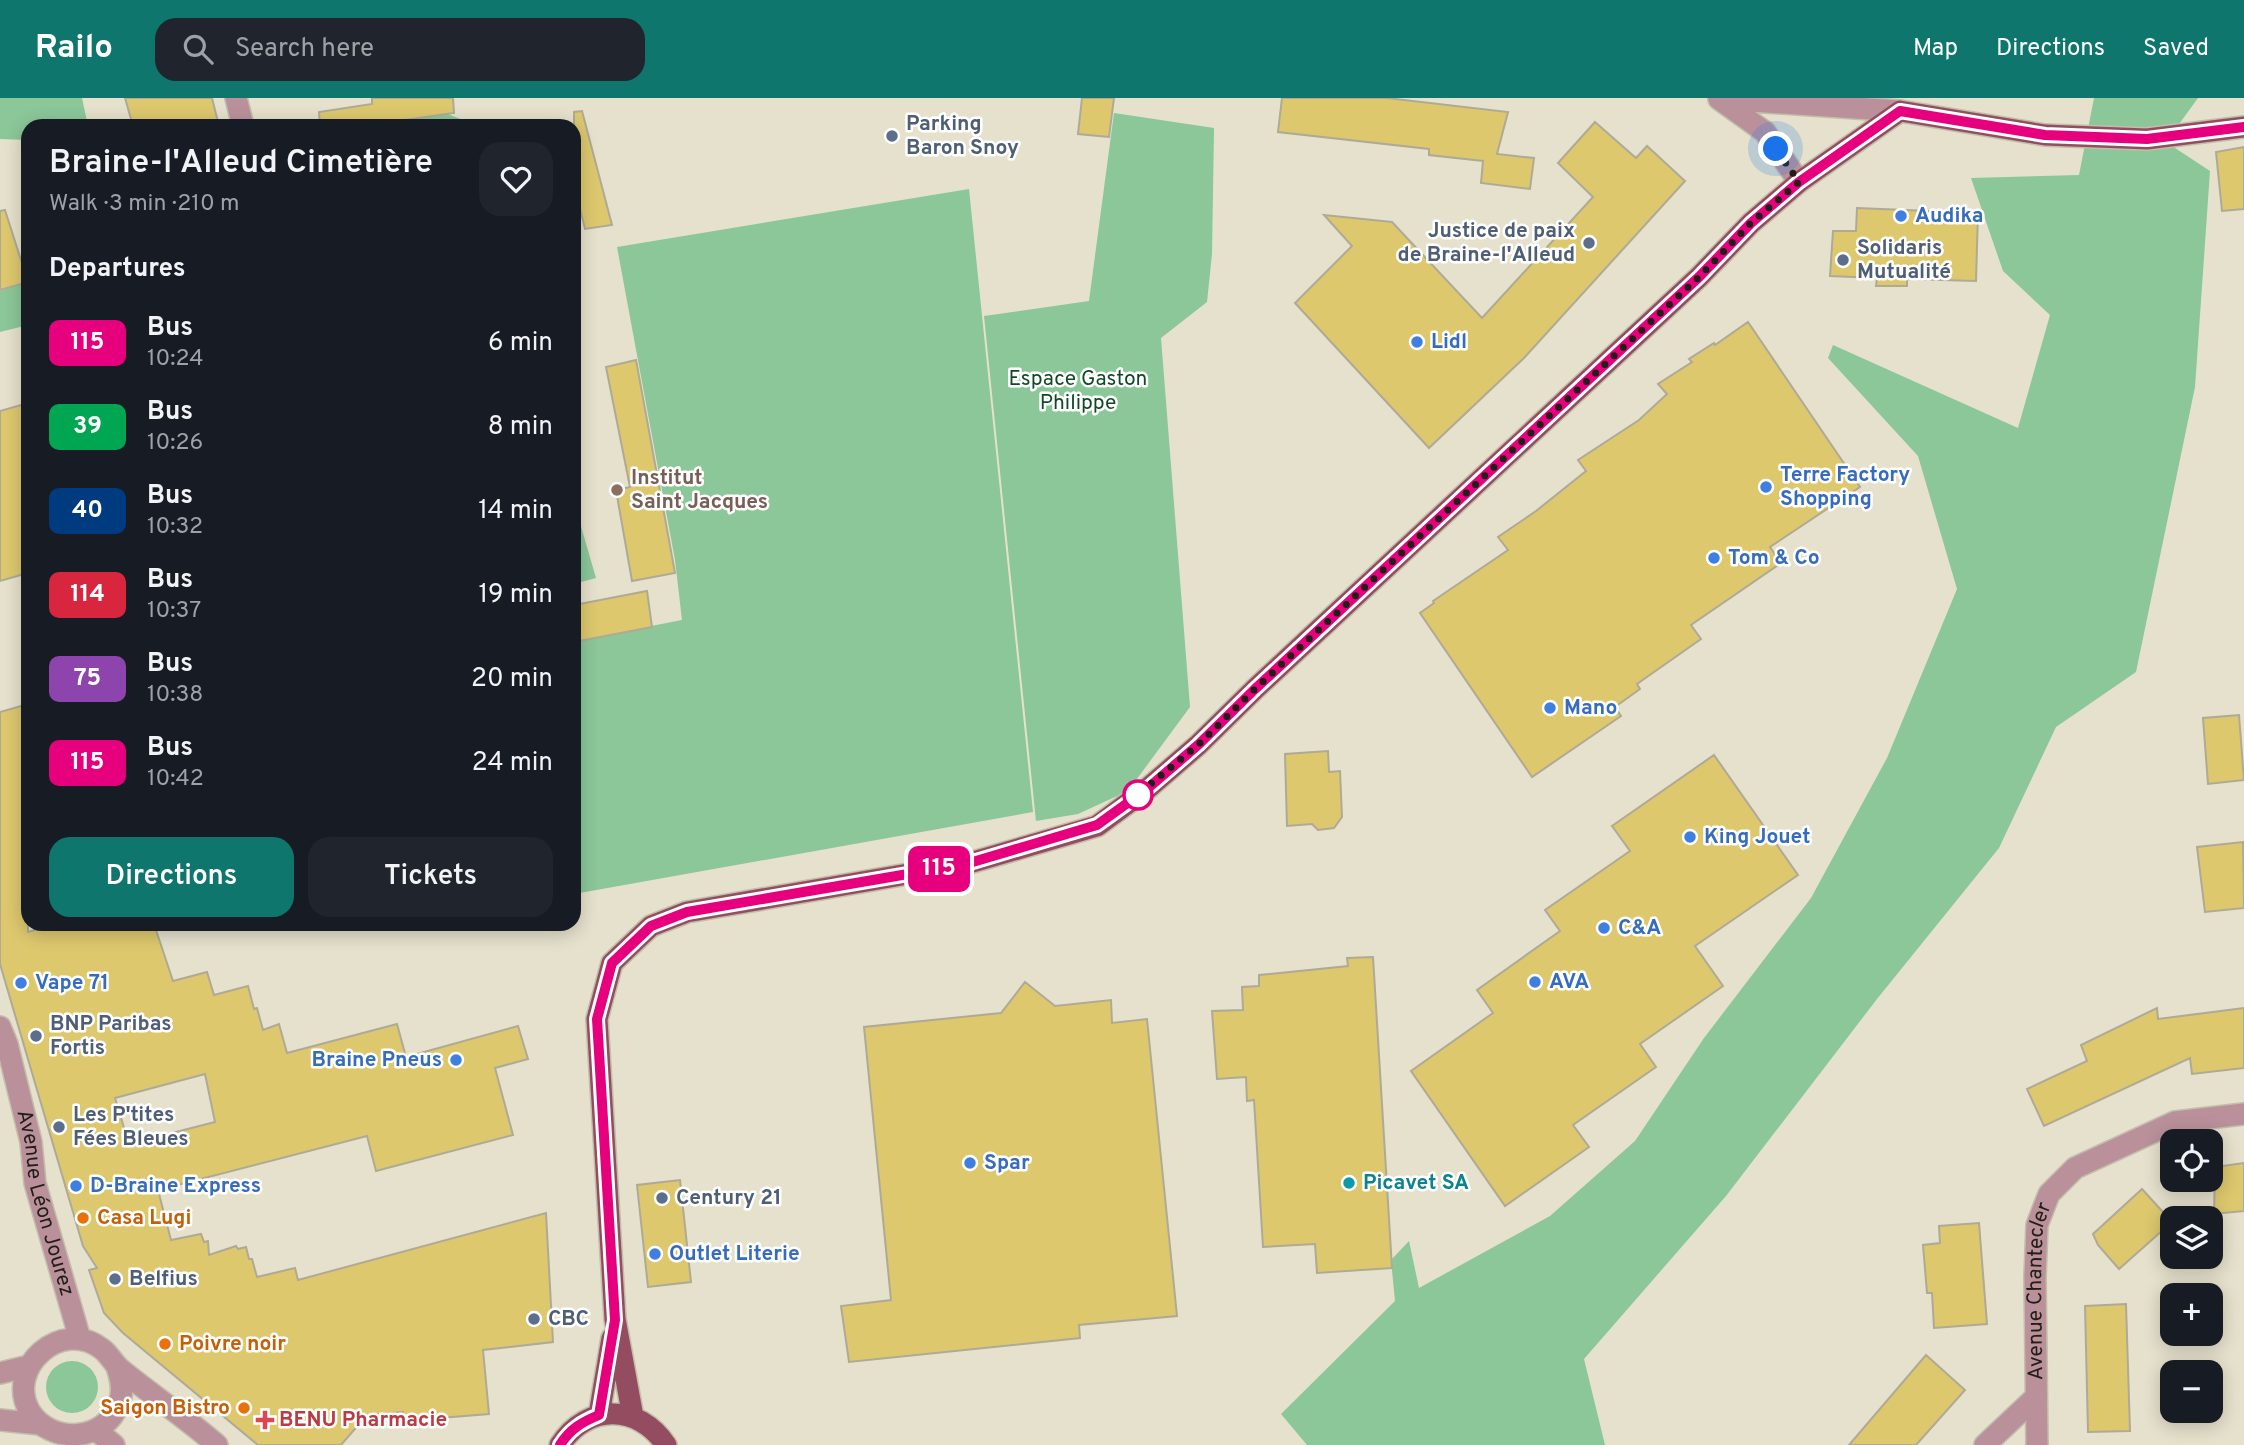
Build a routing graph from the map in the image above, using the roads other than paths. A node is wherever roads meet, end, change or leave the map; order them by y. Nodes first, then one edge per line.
1 (236, 98) edge
2 (1719, 99) edge
3 (1900, 111) junction
4 (241, 119) edge
5 (2244, 127) edge
6 (1799, 182) junction
7 (0, 1027) edge
8 (2244, 1114) edge
9 (615, 1320) junction
10 (80, 1339) junction
11 (29, 1366) junction
12 (117, 1367) junction
13 (0, 1373) edge
14 (2036, 1397) junction
15 (599, 1415) junction
16 (633, 1417) junction
17 (0, 1420) edge
18 (40, 1424) junction
19 (97, 1431) junction
20 (114, 1445) edge
21 (217, 1445) edge
22 (560, 1445) edge
23 (666, 1445) edge
24 (1985, 1445) edge
25 (2037, 1445) edge

1 - 4 street
2 - 3 street
2 - 6 street
3 - 5 main road
3 - 6 main road
6 - 9 main road
7 - 10 street, Avenue Léon Jourez
8 - 14 street, Avenue Chantecler
9 - 15 main road
9 - 16 main road
10 - 11 street
10 - 12 street
11 - 13 street
11 - 18 street
12 - 19 street
12 - 21 street
14 - 24 street, Avenue Chantecler
14 - 25 street, Avenue Chantecler
15 - 16 main road
15 - 22 main road
16 - 23 main road
17 - 18 street
18 - 19 street
19 - 20 street

